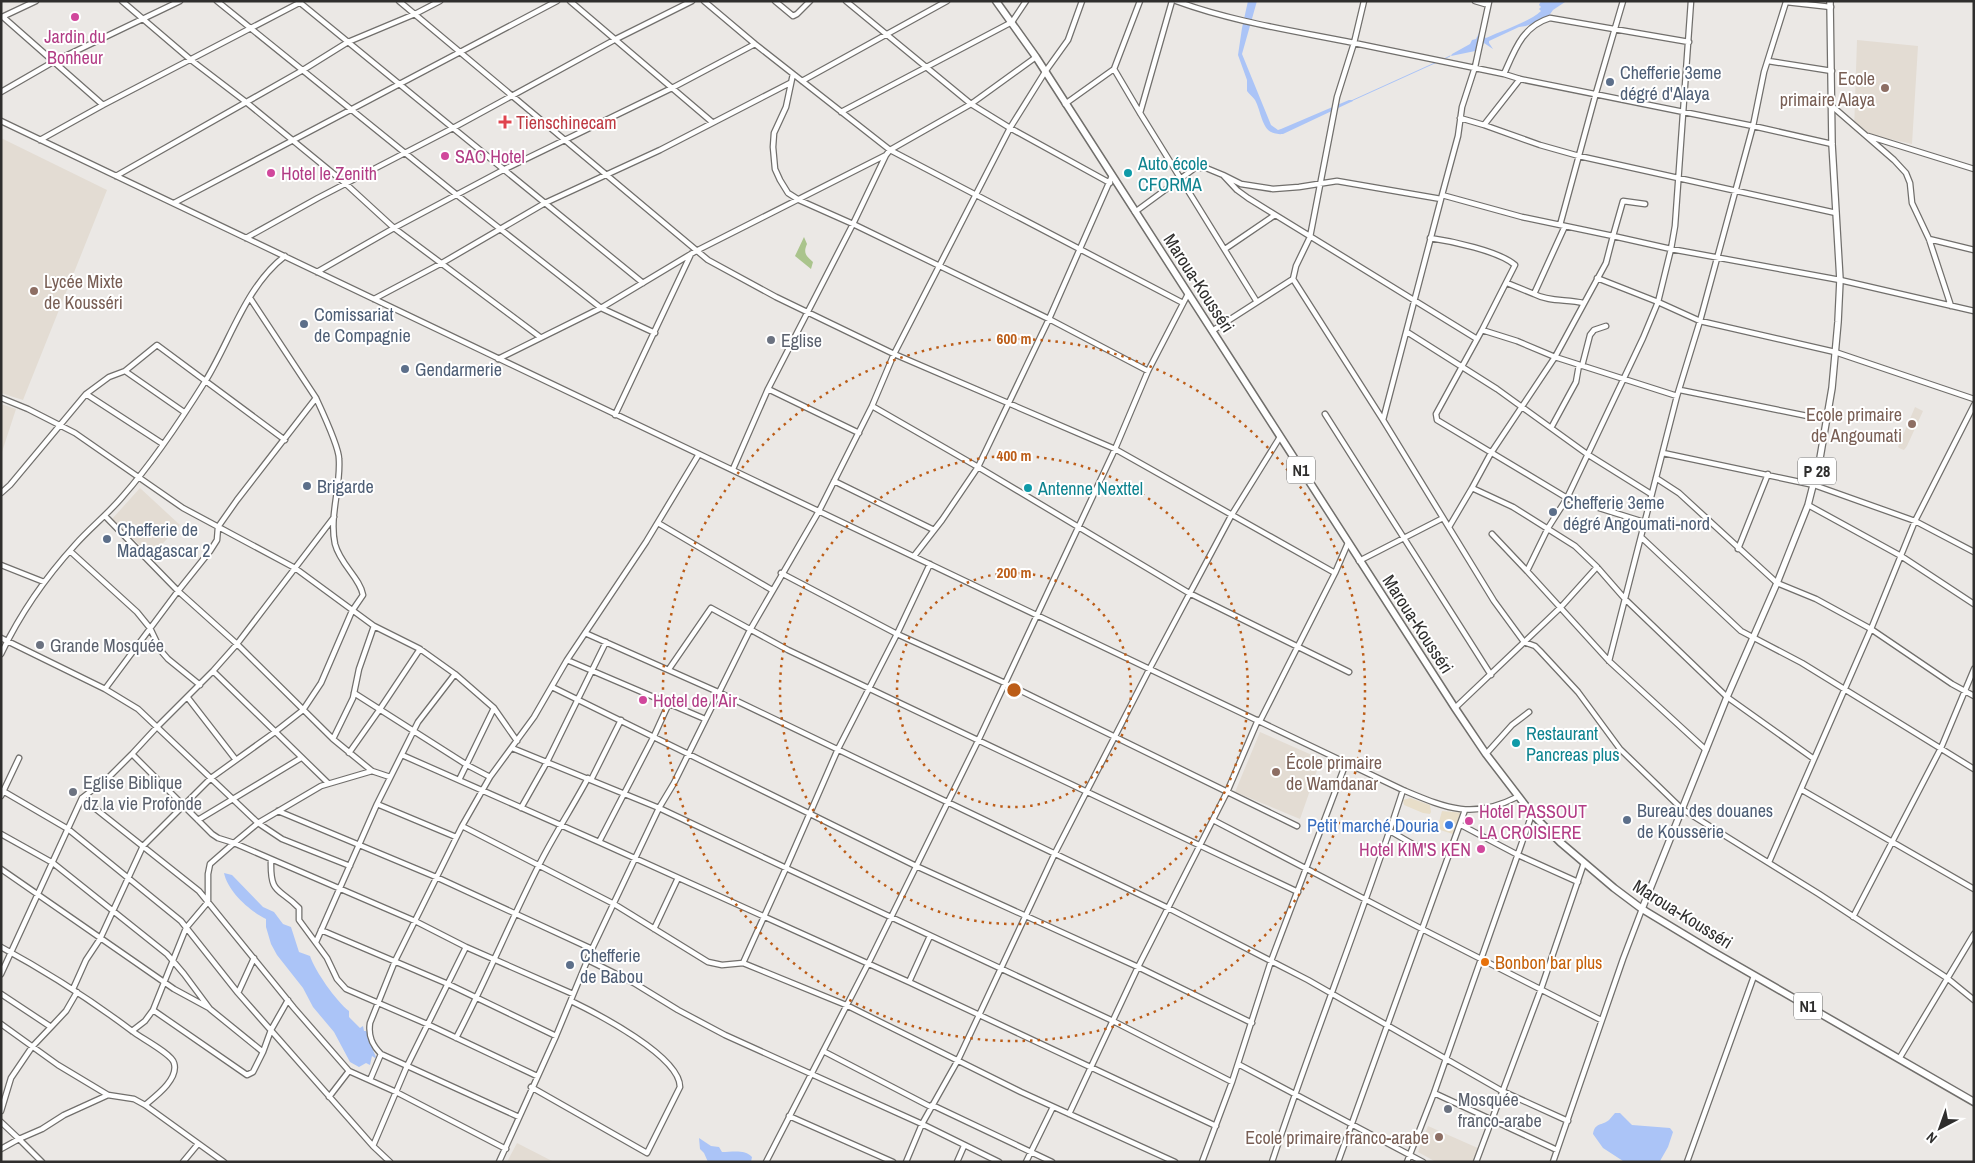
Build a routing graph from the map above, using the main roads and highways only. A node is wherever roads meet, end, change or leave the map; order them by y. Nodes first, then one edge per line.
1 (996, 1) edge
2 (1830, 4) edge
3 (1642, 909) junction
4 (1974, 1102) edge

1 - 3 highway, Maroua-Kousséri / N1
2 - 3 main road, P 28
3 - 4 highway, Maroua-Kousséri / N1

